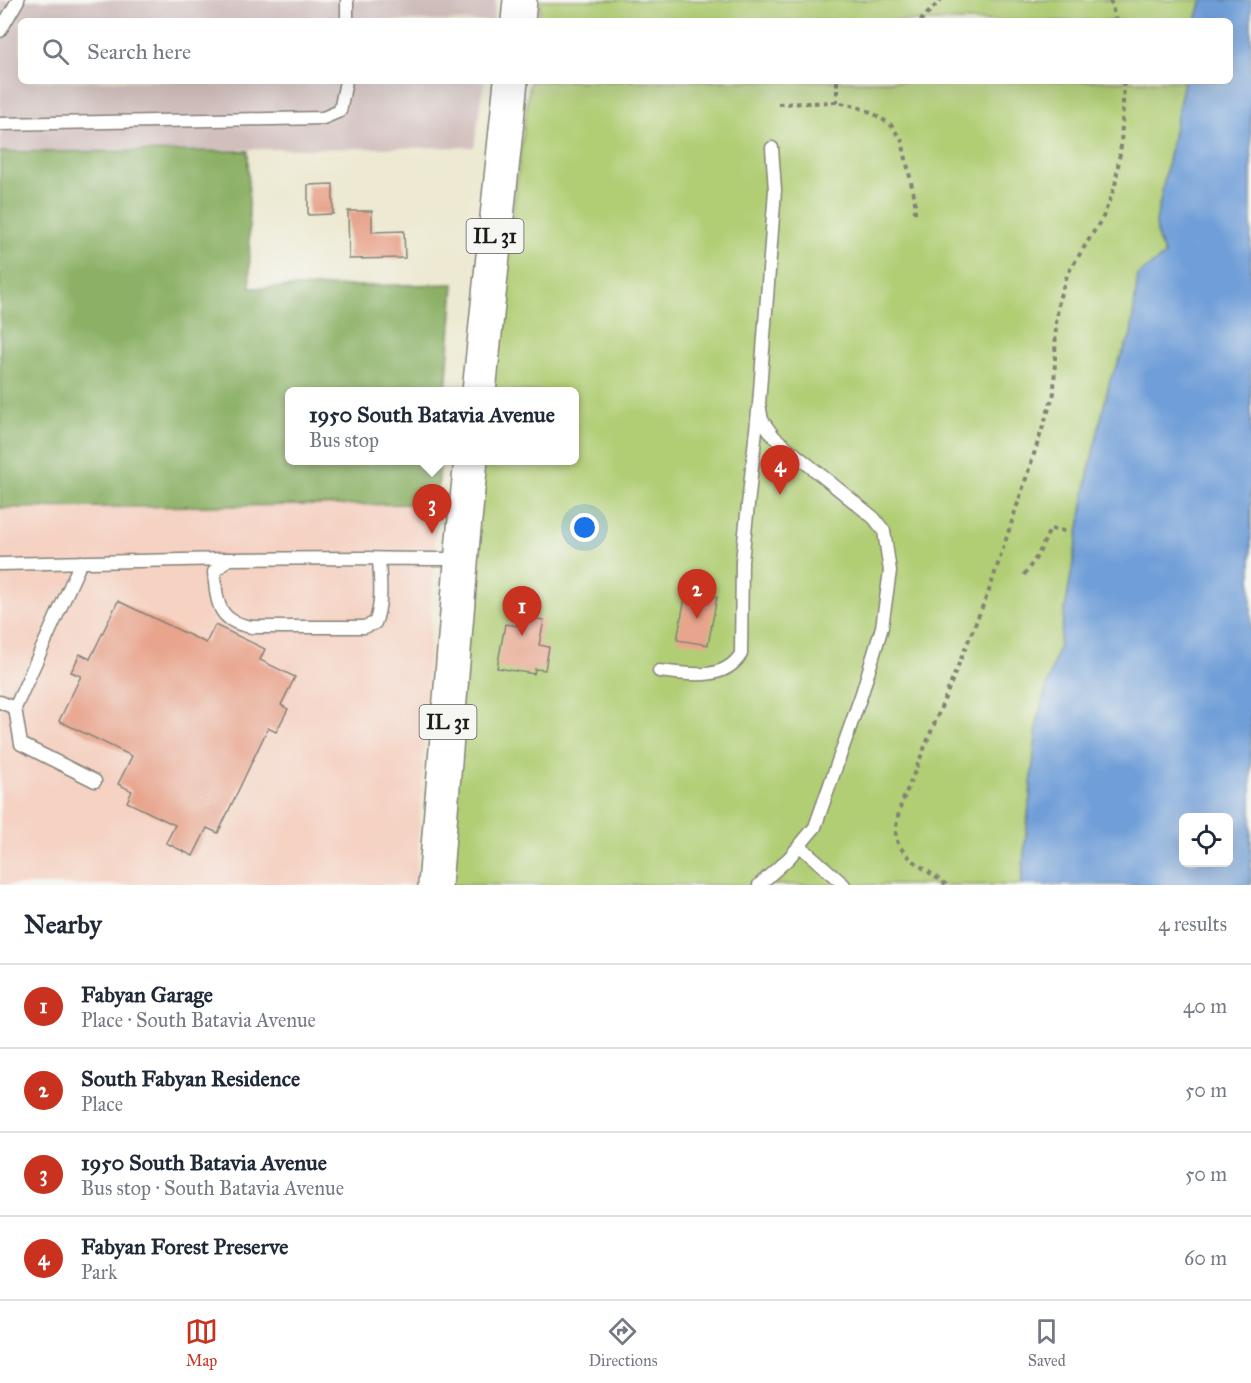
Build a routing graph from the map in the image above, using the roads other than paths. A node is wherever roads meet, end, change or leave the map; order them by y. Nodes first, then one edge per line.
1 (18, 0) edge
2 (347, 0) edge
3 (520, 0) edge
4 (347, 18) edge
5 (518, 18) edge
6 (0, 31) edge
7 (345, 84) edge
8 (512, 84) edge
9 (0, 124) edge
10 (772, 148) dead end
11 (480, 387) edge
12 (759, 404) junction
13 (471, 465) edge
14 (228, 559) junction
15 (379, 559) junction
16 (462, 559) junction
17 (81, 562) junction
18 (0, 564) edge
19 (659, 671) dead end
20 (0, 702) edge
21 (15, 708) junction
22 (95, 781) dead end
23 (800, 846) junction
24 (435, 885) edge
25 (759, 885) edge
26 (844, 885) edge

1 - 6 lane
2 - 4 lane
3 - 5 main road
7 - 9 lane
8 - 11 main road, IL 31
10 - 12 lane
12 - 19 lane
12 - 23 lane
13 - 16 main road, IL 31
14 - 15 lane
14 - 15 lane
14 - 17 lane
15 - 16 lane
16 - 24 main road, IL 31
17 - 18 lane
17 - 21 lane
20 - 21 lane
21 - 22 lane
23 - 25 lane
23 - 26 lane

